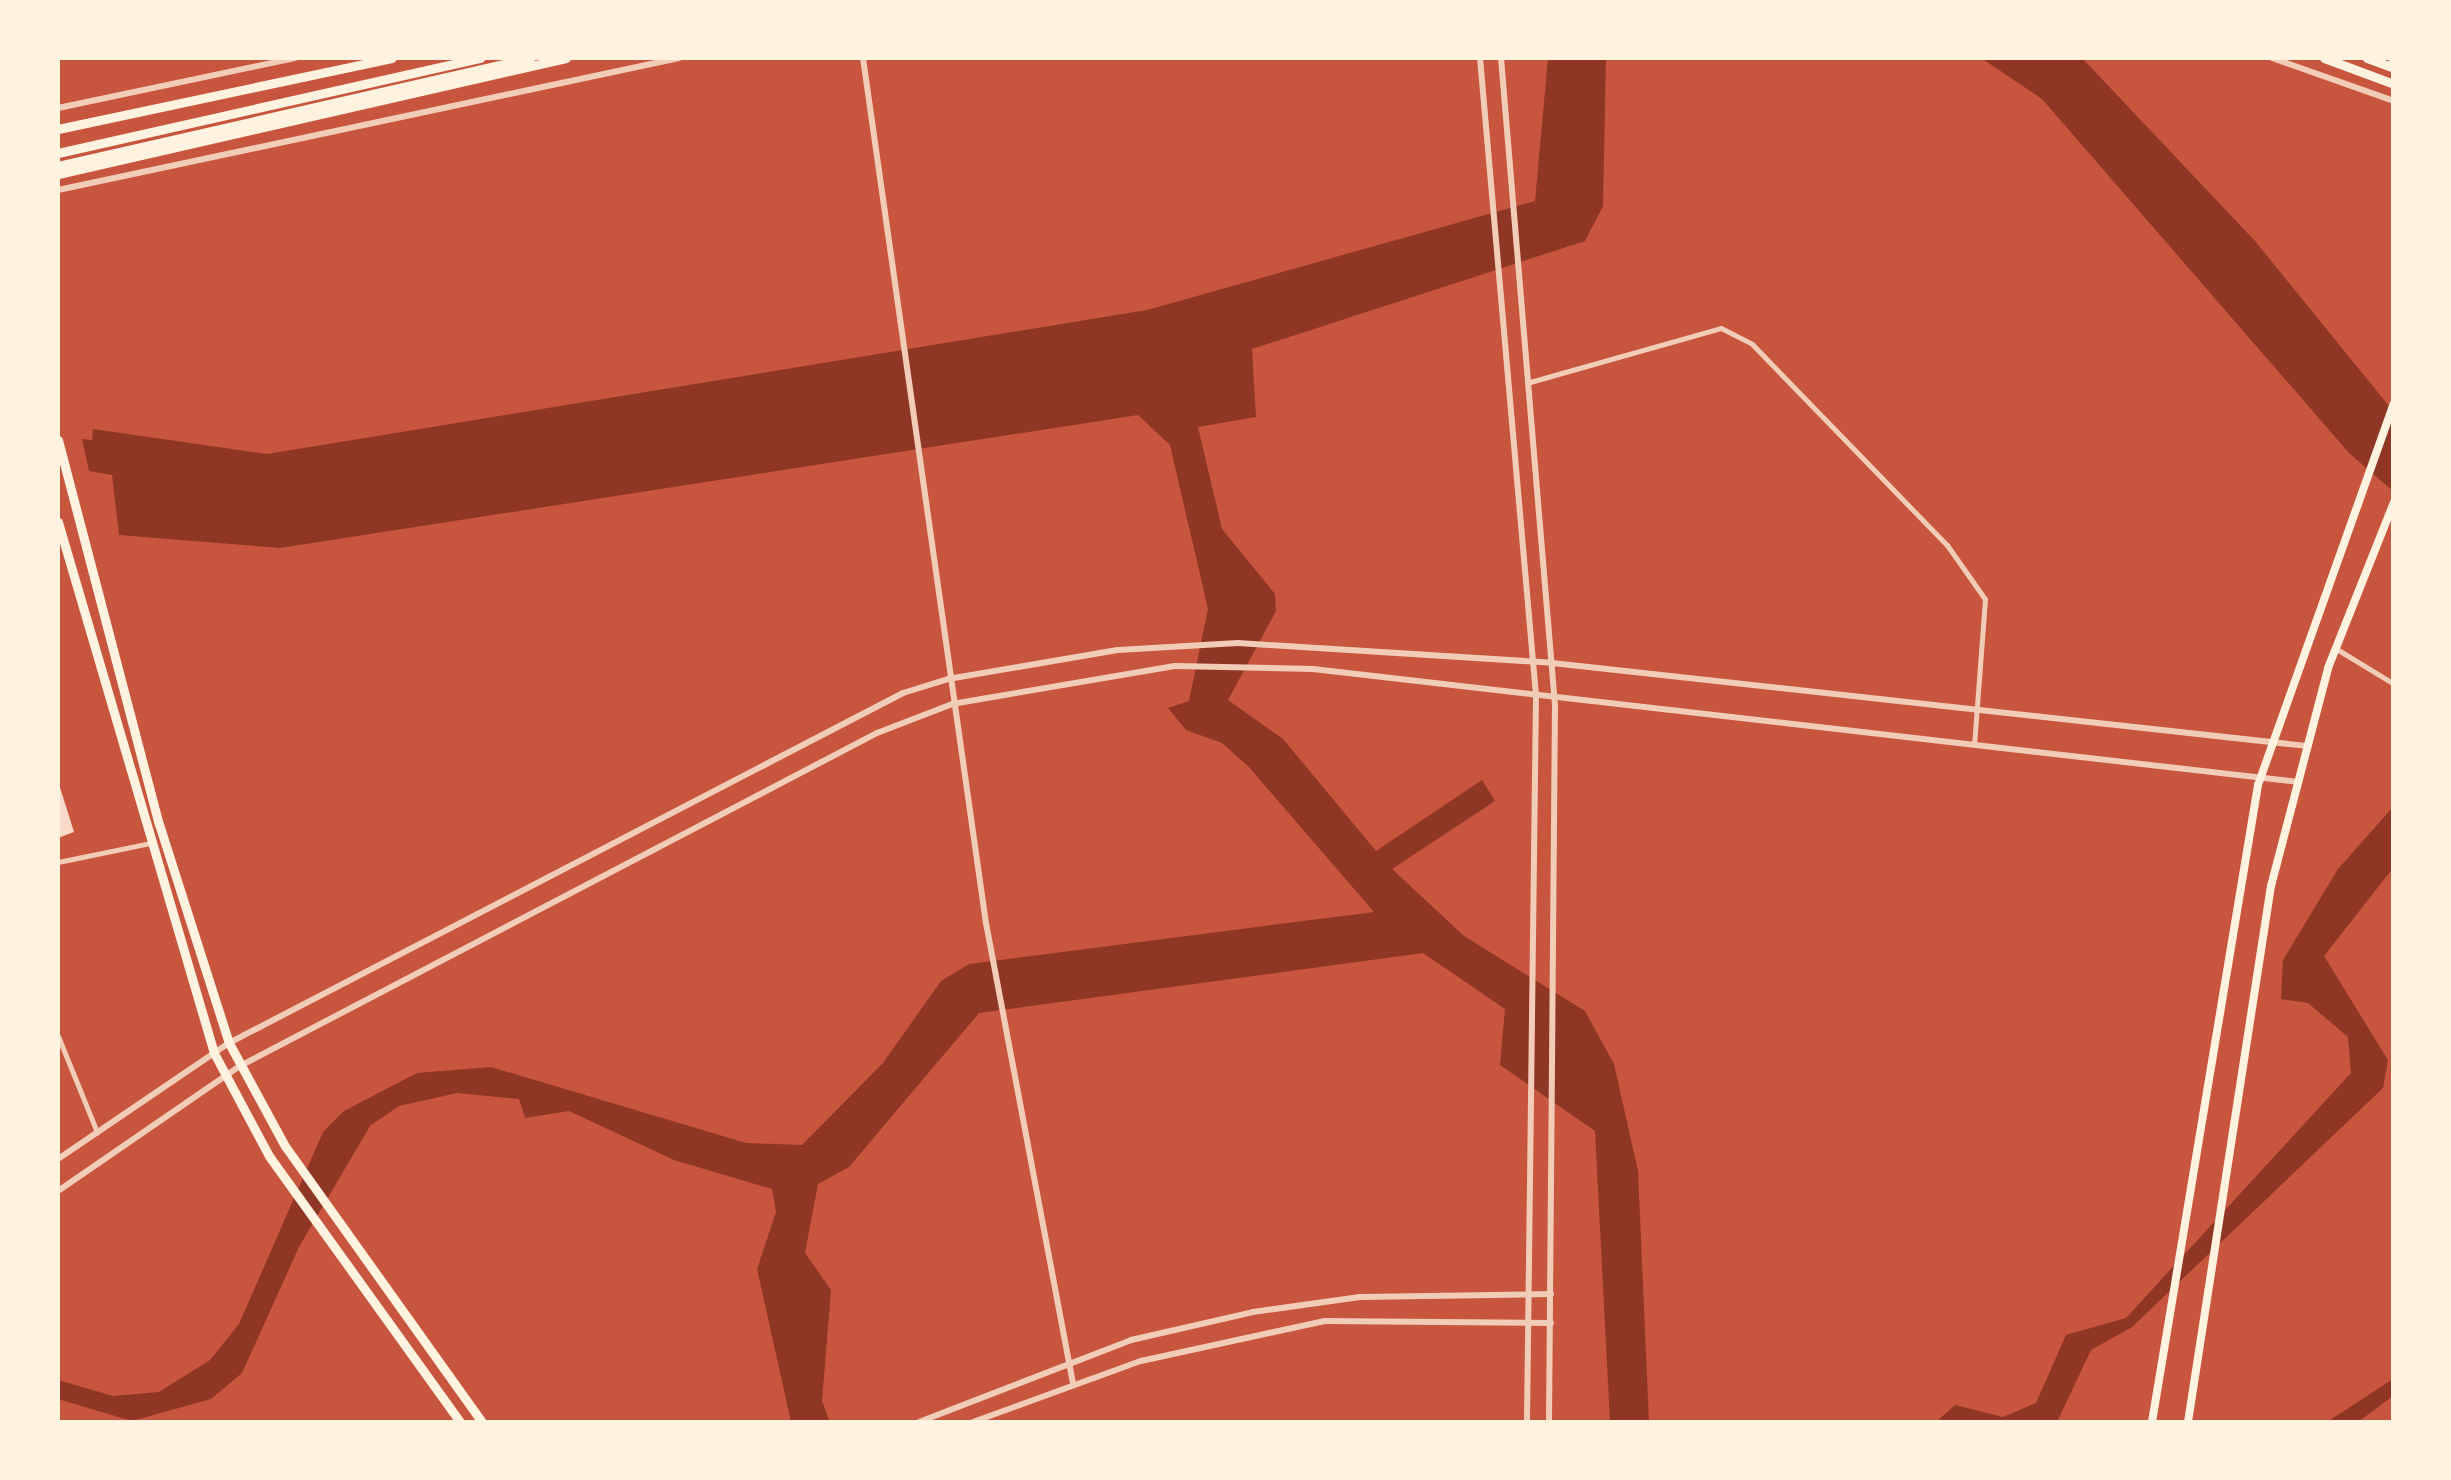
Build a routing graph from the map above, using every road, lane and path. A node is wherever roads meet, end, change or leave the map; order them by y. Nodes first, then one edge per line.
1 (295, 58) edge
2 (392, 58) edge
3 (451, 58) edge
4 (480, 58) edge
5 (532, 58) edge
6 (566, 58) edge
7 (679, 58) edge
8 (863, 58) edge
9 (1480, 58) edge
10 (1501, 58) edge
11 (2272, 58) edge
12 (2324, 58) edge
13 (2367, 58) edge
14 (2394, 68) edge
15 (483, 76) junction
16 (455, 82) junction
17 (2394, 84) edge
18 (2394, 101) edge
19 (58, 108) edge
20 (58, 129) edge
21 (58, 153) edge
22 (58, 166) edge
23 (58, 174) edge
24 (58, 190) edge
25 (1530, 382) junction
26 (2394, 404) edge
27 (58, 440) edge
28 (2394, 502) edge
29 (58, 522) edge
30 (2336, 648) junction
31 (1534, 662) junction
32 (1552, 663) junction
33 (948, 679) junction
34 (2394, 684) edge
35 (1536, 695) junction
36 (1554, 697) junction
37 (952, 704) junction
38 (1982, 711) junction
39 (1974, 745) junction
40 (2308, 746) junction
41 (2270, 747) junction
42 (2260, 778) junction
43 (2298, 782) junction
44 (146, 844) junction
45 (58, 862) edge
46 (58, 1036) edge
47 (228, 1043) junction
48 (214, 1054) junction
49 (240, 1066) junction
50 (226, 1076) junction
51 (98, 1132) junction
52 (58, 1159) edge
53 (58, 1191) edge
54 (1529, 1294) junction
55 (1552, 1294) junction
56 (1528, 1318) junction
57 (1551, 1322) junction
58 (1064, 1366) junction
59 (1073, 1385) junction
60 (460, 1422) edge
61 (482, 1422) edge
62 (919, 1422) edge
63 (973, 1422) edge
64 (1527, 1422) edge
65 (1549, 1422) edge
66 (2152, 1422) edge
67 (2188, 1422) edge

1 - 19 street
2 - 20 main road
3 - 16 main road
4 - 15 main road
4 - 21 main road
5 - 22 main road
6 - 15 main road
7 - 24 street
8 - 33 street
9 - 31 street
10 - 25 street
11 - 18 street
12 - 17 main road
13 - 14 main road
15 - 16 main road
16 - 23 main road
25 - 32 street
25 - 38 street
26 - 41 main road
27 - 47 main road
28 - 30 main road
29 - 44 main road
30 - 34 street
30 - 40 main road
31 - 32 street
31 - 33 street
31 - 35 street
32 - 36 street
32 - 38 street
33 - 37 street
33 - 47 street
35 - 36 street
35 - 37 street
35 - 54 street
36 - 39 street
36 - 55 street
37 - 49 street
37 - 58 street
38 - 39 street
38 - 41 street
39 - 42 street
40 - 41 street
40 - 43 main road
41 - 42 main road
42 - 43 street
42 - 66 main road
43 - 67 main road
44 - 45 street
44 - 48 main road
46 - 51 street
47 - 48 street
47 - 49 main road
48 - 50 main road
48 - 51 street
49 - 50 street
49 - 61 main road
50 - 53 street
50 - 60 main road
51 - 52 street
54 - 55 street
54 - 56 street
54 - 58 street
55 - 57 street
56 - 57 street
56 - 59 street
56 - 64 street
57 - 65 street
58 - 59 street
58 - 62 street
59 - 63 street

